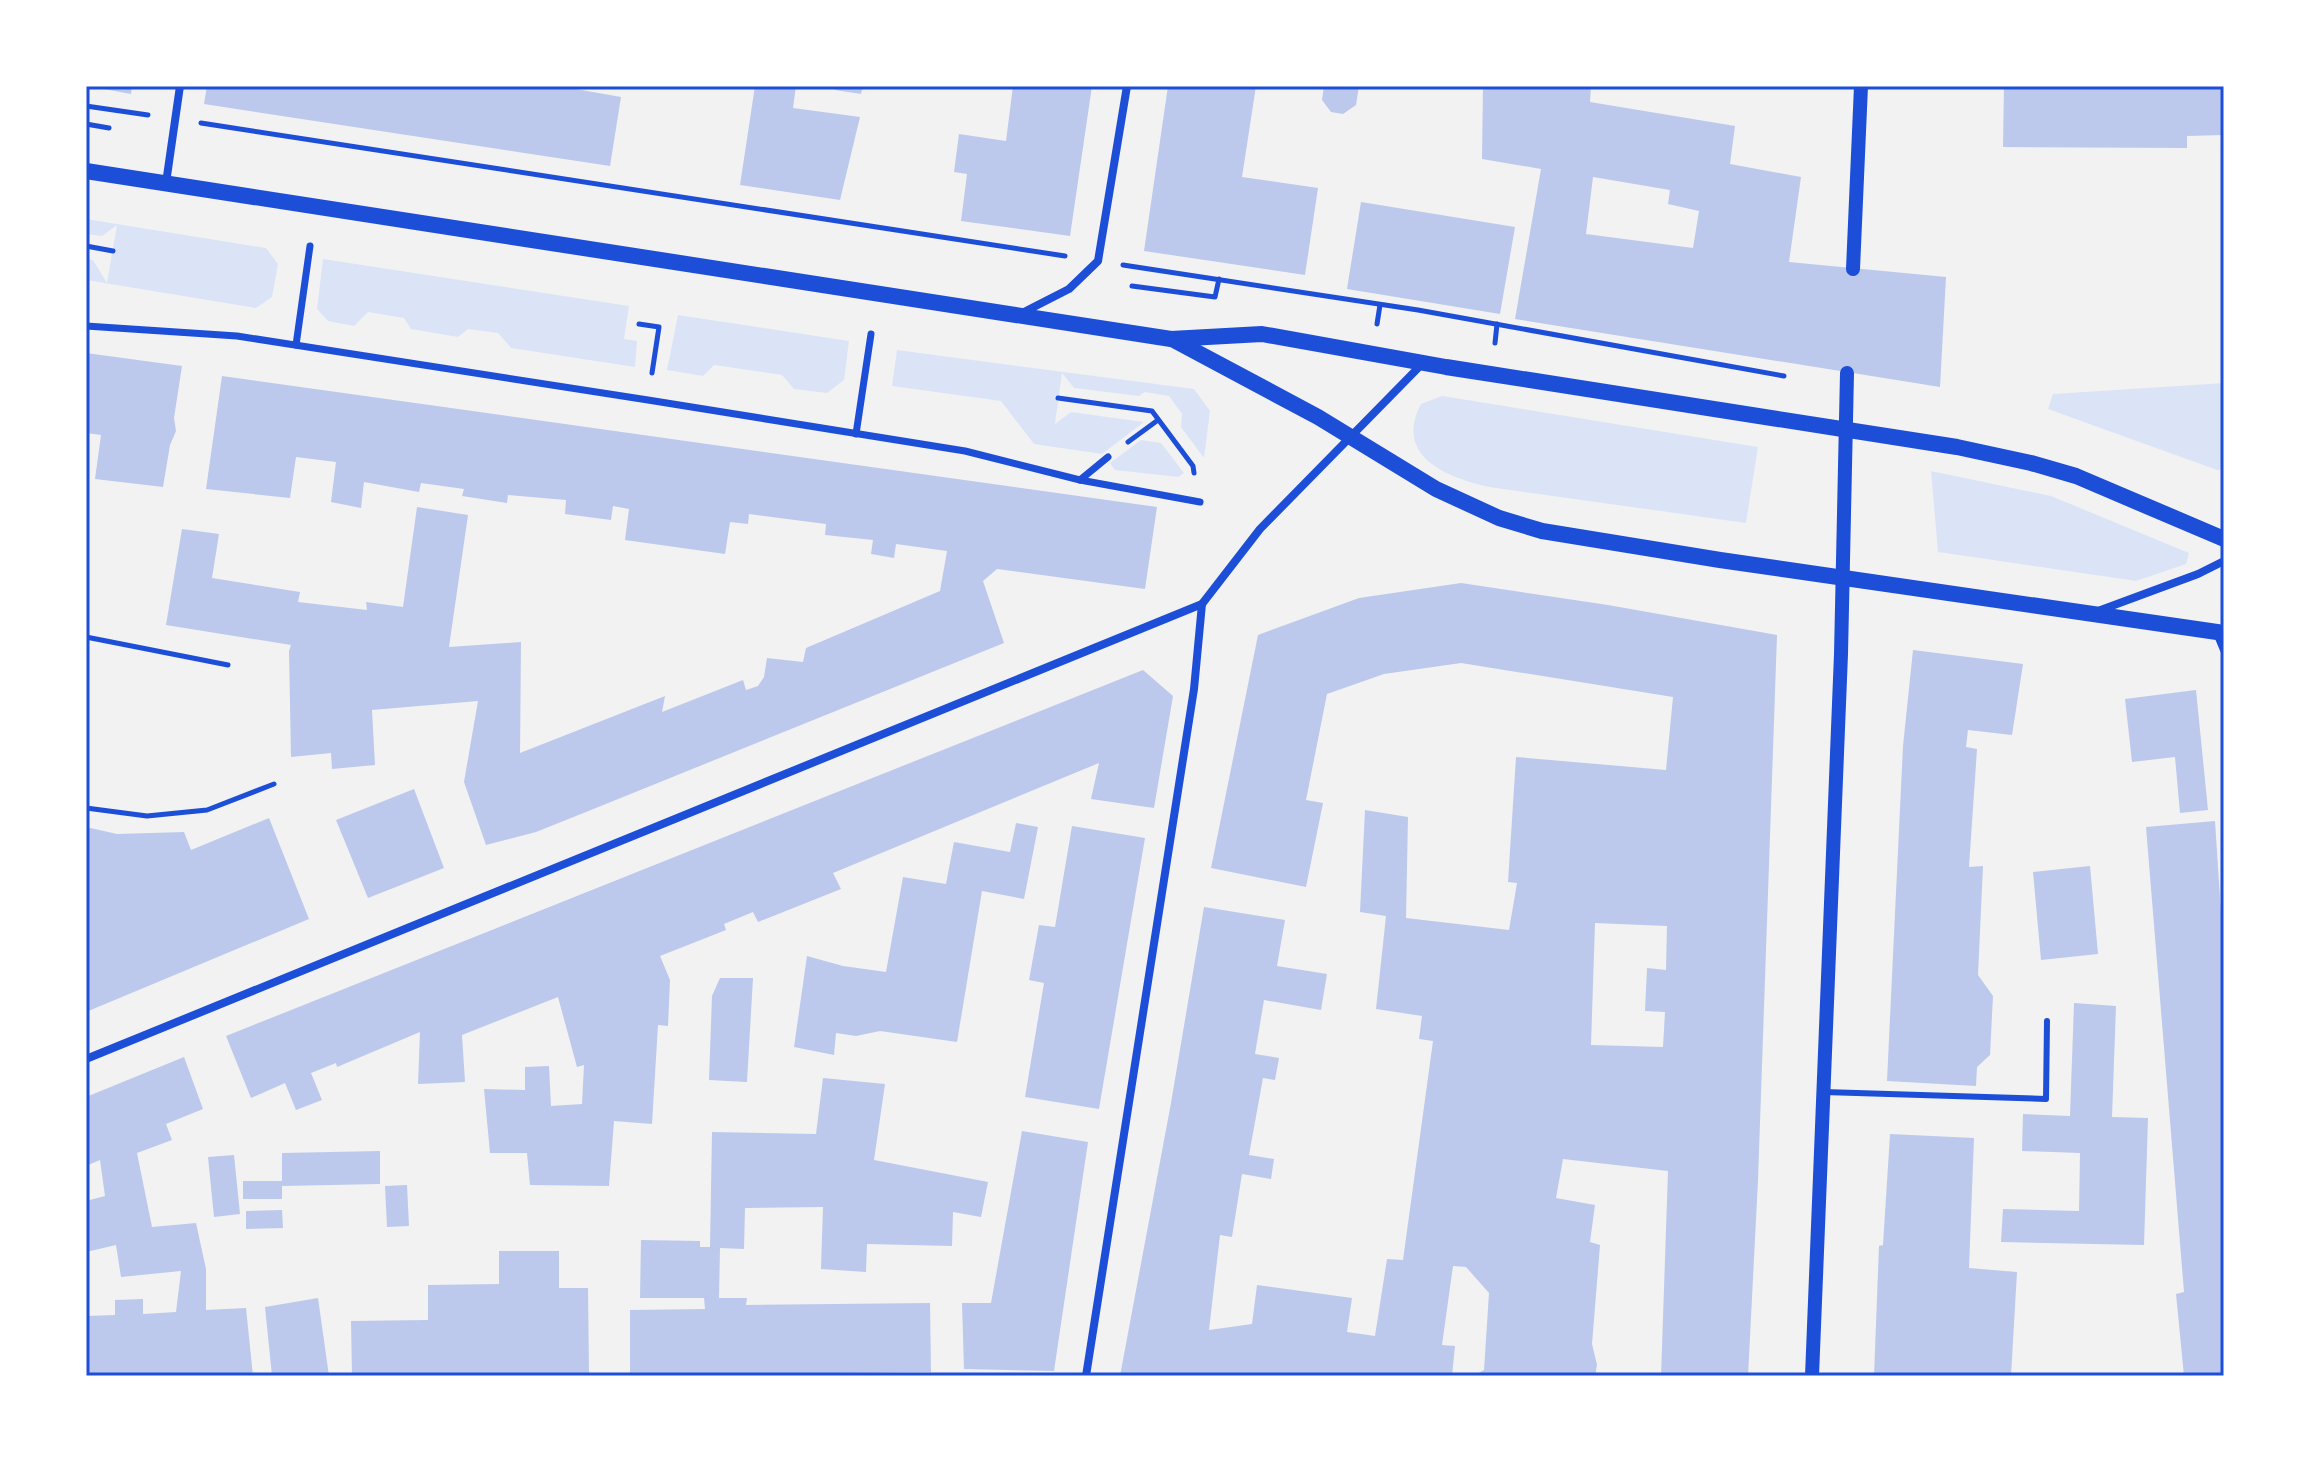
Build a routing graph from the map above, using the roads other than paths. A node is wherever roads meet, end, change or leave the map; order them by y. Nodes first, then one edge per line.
1 (180, 86) edge
2 (1127, 86) edge
3 (1861, 86) edge
4 (86, 171) edge
5 (165, 184) junction
6 (310, 246) dead end
7 (1853, 269) dead end
8 (1019, 315) junction
9 (86, 326) edge
10 (871, 334) dead end
11 (1171, 339) junction
12 (296, 345) junction
13 (1424, 363) junction
14 (1847, 373) dead end
15 (1846, 430) junction
16 (856, 434) junction
17 (1352, 438) junction
18 (1108, 457) dead end
19 (1080, 480) junction
20 (1200, 502) dead end
21 (2224, 539) edge
22 (2224, 561) edge
23 (1841, 577) junction
24 (1202, 604) junction
25 (2094, 613) junction
26 (2220, 632) edge
27 (2224, 650) edge
28 (2047, 1021) dead end
29 (86, 1059) edge
30 (1824, 1092) junction
31 (1086, 1376) edge
32 (1812, 1376) edge

1 - 5 street
2 - 8 street
3 - 7 street
4 - 5 main road
5 - 8 main road
6 - 12 street
8 - 11 main road
9 - 12 street
10 - 16 street
11 - 13 main road
11 - 17 main road
12 - 16 street
13 - 15 main road
13 - 17 street
14 - 15 street
15 - 21 main road
15 - 23 street
16 - 19 street
17 - 23 main road
17 - 24 street
18 - 19 street
19 - 20 street
22 - 25 street
23 - 25 main road
23 - 30 street
24 - 29 street
24 - 31 street
25 - 26 main road
26 - 27 street
28 - 30 lane
30 - 32 street

